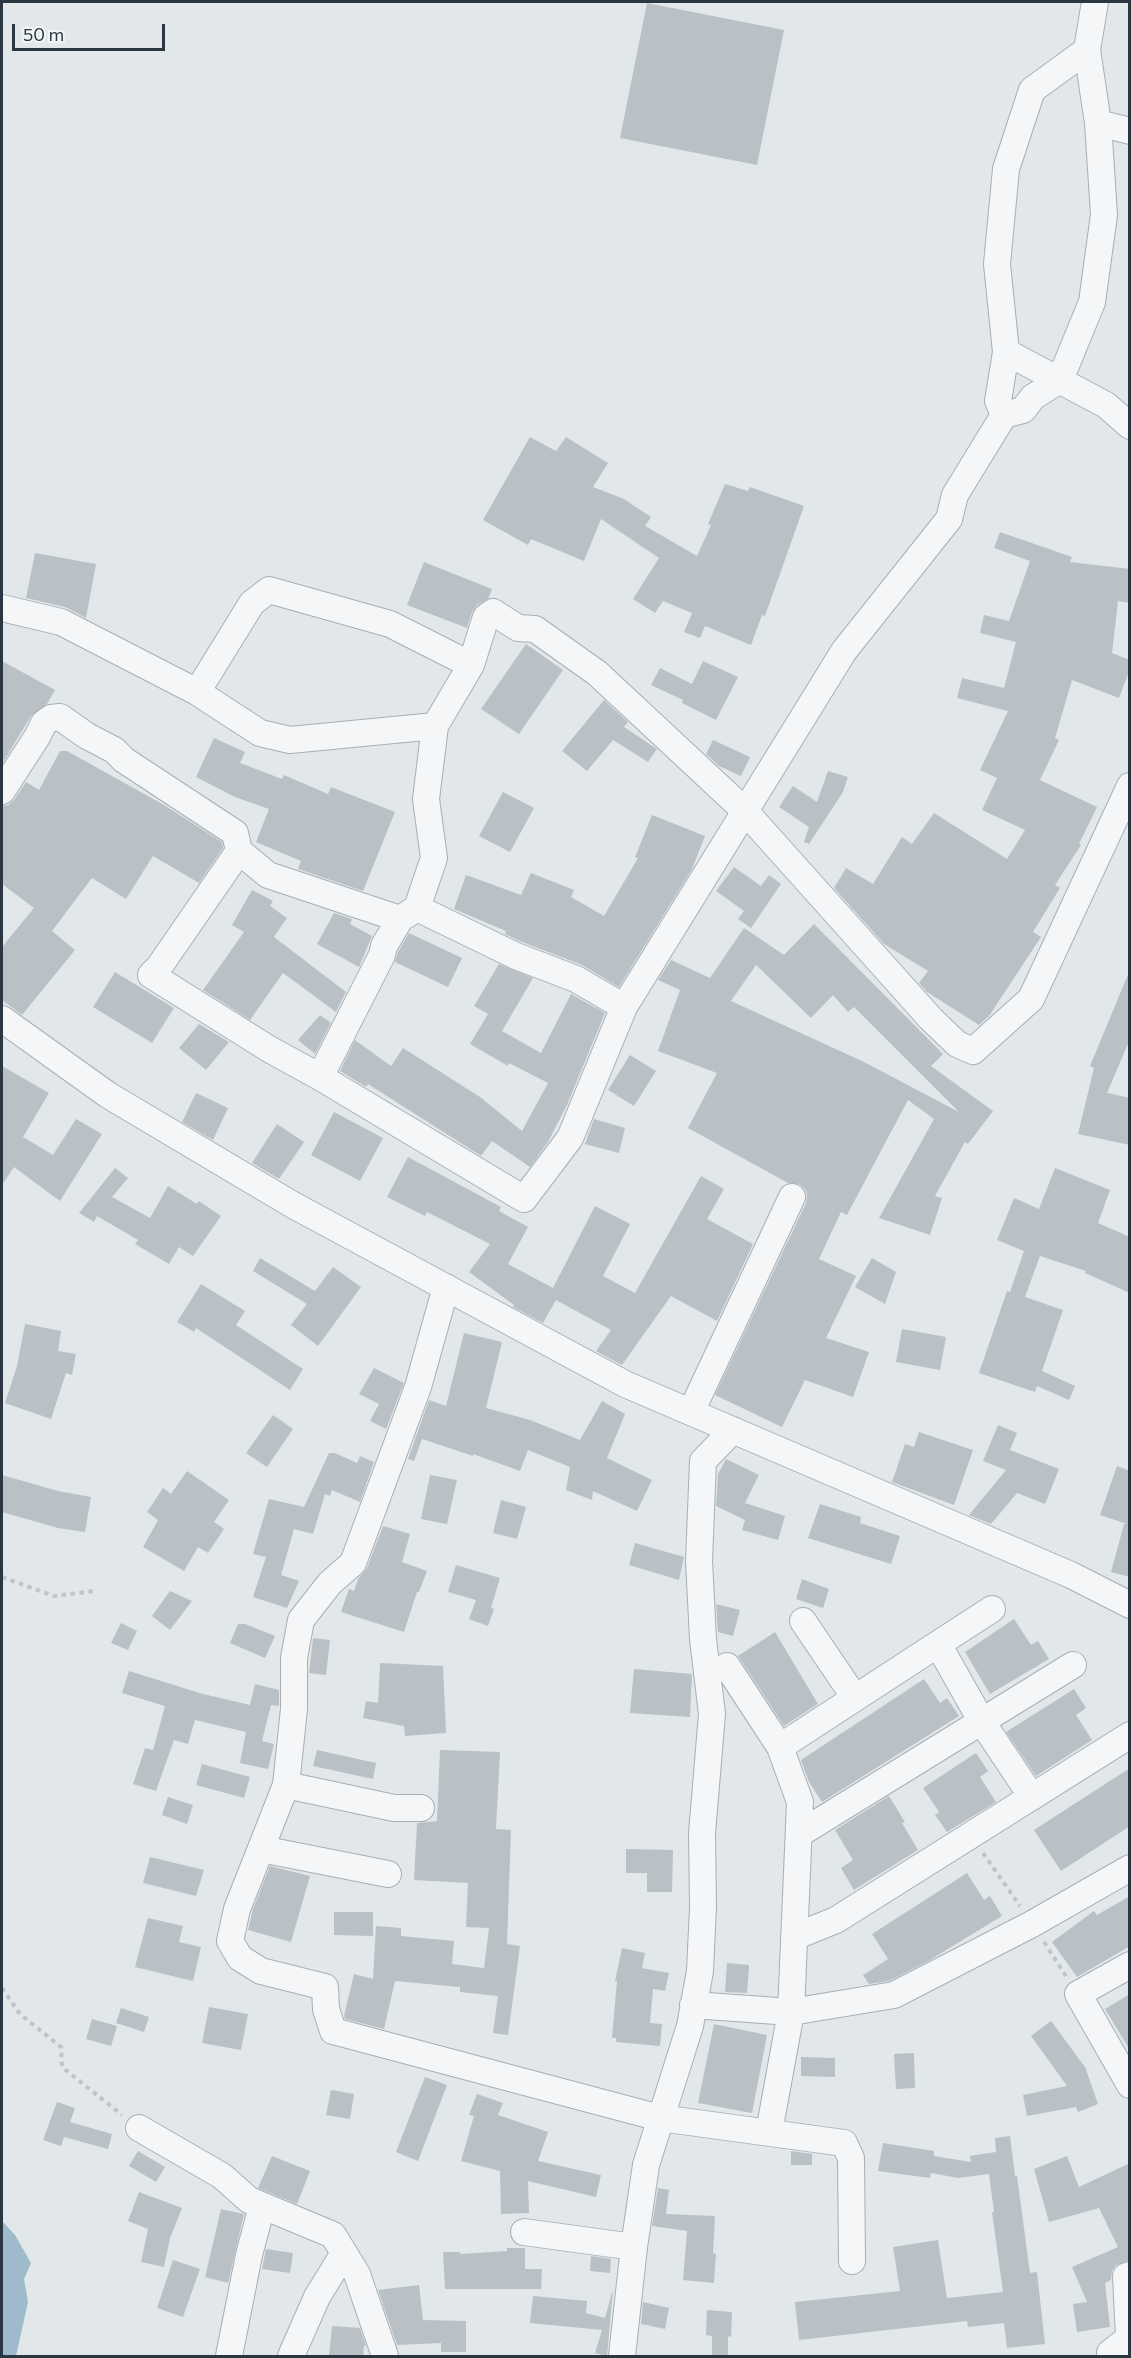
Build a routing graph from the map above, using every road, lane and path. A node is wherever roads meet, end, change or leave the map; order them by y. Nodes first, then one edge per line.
1 (1095, 2) edge
2 (1087, 50) junction
3 (1098, 123) junction
4 (1130, 131) edge
5 (1006, 352) junction
6 (1060, 380) junction
7 (1004, 415) junction
8 (1130, 426) edge
9 (2, 608) edge
10 (471, 665) junction
11 (197, 692) junction
12 (435, 726) junction
13 (1130, 786) edge
14 (2, 791) edge
15 (744, 810) junction
16 (239, 851) junction
17 (409, 913) junction
18 (624, 1007) junction
19 (2, 1019) edge
20 (320, 1077) junction
21 (792, 1197) dead end
22 (446, 1287) junction
23 (691, 1412) junction
24 (733, 1430) junction
25 (2, 1577) edge
26 (95, 1592) dead end
27 (1130, 1605) edge
28 (992, 1609) dead end
29 (803, 1621) dead end
30 (938, 1644) junction
31 (1073, 1665) dead end
32 (727, 1666) dead end
33 (855, 1698) junction
34 (982, 1722) junction
35 (1130, 1735) edge
36 (780, 1747) junction
37 (286, 1785) junction
38 (1032, 1797) junction
39 (421, 1808) dead end
40 (799, 1834) junction
41 (261, 1849) junction
42 (1130, 1868) edge
43 (388, 1874) dead end
44 (794, 1937) junction
45 (1130, 1965) edge
46 (2, 1988) edge
47 (693, 2005) junction
48 (791, 2012) junction
49 (1130, 2085) edge
50 (660, 2118) junction
51 (139, 2128) joint
52 (769, 2132) junction
53 (262, 2206) junction
54 (524, 2232) dead end
55 (634, 2247) junction
56 (344, 2253) junction
57 (852, 2261) dead end
58 (1130, 2275) edge
59 (229, 2356) edge
60 (291, 2356) edge
61 (384, 2356) edge
62 (622, 2356) edge
63 (1110, 2356) edge

1 - 2 street
2 - 3 street
2 - 5 street
3 - 4 street
3 - 6 street
5 - 6 street
5 - 7 street
6 - 7 street
6 - 8 street
7 - 15 street
9 - 11 street
10 - 11 street
10 - 12 street
10 - 15 street
11 - 12 street
12 - 17 street
13 - 15 street
14 - 16 street
15 - 18 street
16 - 17 street
16 - 20 street
17 - 18 street
17 - 20 street
18 - 20 street
19 - 22 street
21 - 23 street
22 - 23 street
22 - 37 street
23 - 24 street
24 - 27 street
24 - 47 street
25 - 26 path
28 - 30 street
29 - 33 street
30 - 33 street
30 - 34 street
31 - 34 street
32 - 36 street
33 - 36 street
34 - 38 street
34 - 40 street
35 - 38 street
36 - 40 street
37 - 39 street
37 - 41 street
38 - 44 street
40 - 44 street
41 - 43 street
41 - 50 street
42 - 48 street
44 - 48 street
45 - 49 street
46 - 51 path
47 - 48 street
47 - 50 street
48 - 52 street
50 - 52 street
50 - 55 street
51 - 53 street
52 - 57 street
53 - 56 street
53 - 59 street
54 - 55 street
55 - 62 street
56 - 60 street
56 - 61 street
58 - 63 street

